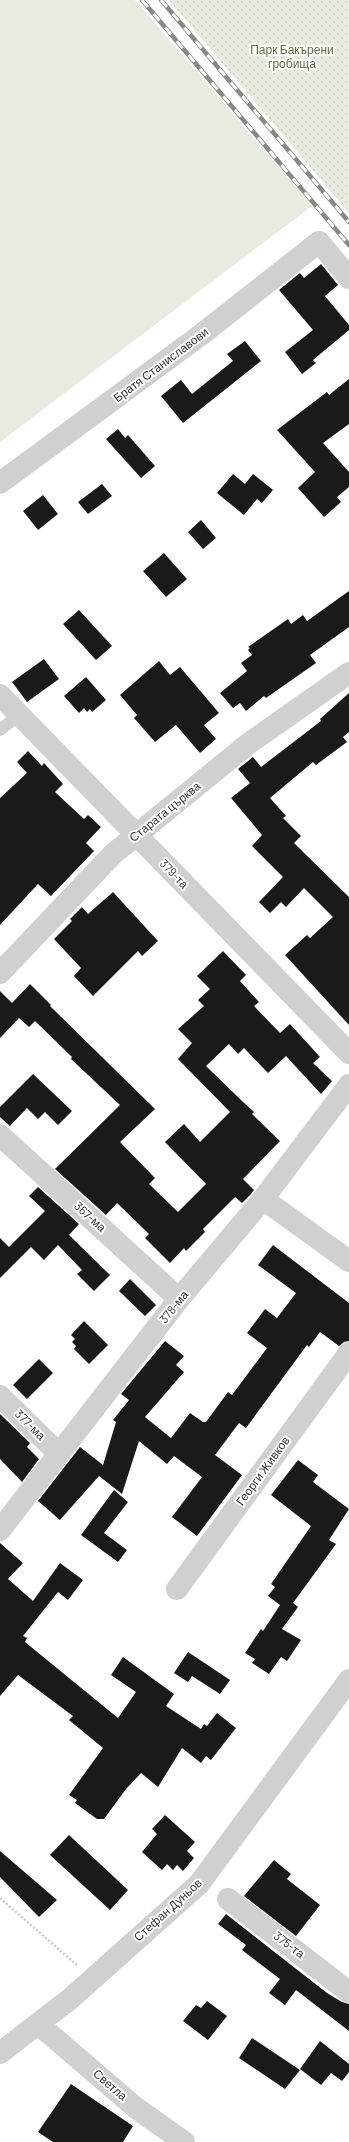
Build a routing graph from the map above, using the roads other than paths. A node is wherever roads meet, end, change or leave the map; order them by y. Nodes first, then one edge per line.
1 (349, 278) edge
2 (0, 484) edge
3 (348, 676) edge
4 (0, 695) edge
5 (19, 716) junction
6 (0, 730) edge
7 (136, 836) junction
8 (0, 973) edge
9 (349, 1053) edge
10 (349, 1086) edge
11 (0, 1135) edge
12 (264, 1199) junction
13 (349, 1261) edge
14 (180, 1299) junction
15 (349, 1353) edge
16 (0, 1396) edge
17 (59, 1454) junction
18 (0, 1530) edge
19 (177, 1589) dead end
20 (346, 1690) edge
21 (228, 1899) dead end
22 (349, 1992) edge
23 (38, 2024) junction
24 (0, 2054) edge
25 (184, 2142) edge

1 - 2 street, Братя Станиславови
3 - 7 street, Старата църква
4 - 5 street, 379-та
5 - 6 lane
5 - 7 street, 379-та
7 - 8 street, Старата църква
7 - 9 street, 379-та
10 - 12 street, 378-ма
11 - 14 street, 367-ма
12 - 13 street
12 - 14 street, 378-ма
14 - 17 street, 378-ма
15 - 19 street, Георги Живков
16 - 17 street, 377-ма
17 - 18 street, 378-ма
20 - 23 street, Стефан Дуньов
21 - 22 street, 375-та
23 - 24 street, Стефан Дуньов
23 - 25 street, Светла

